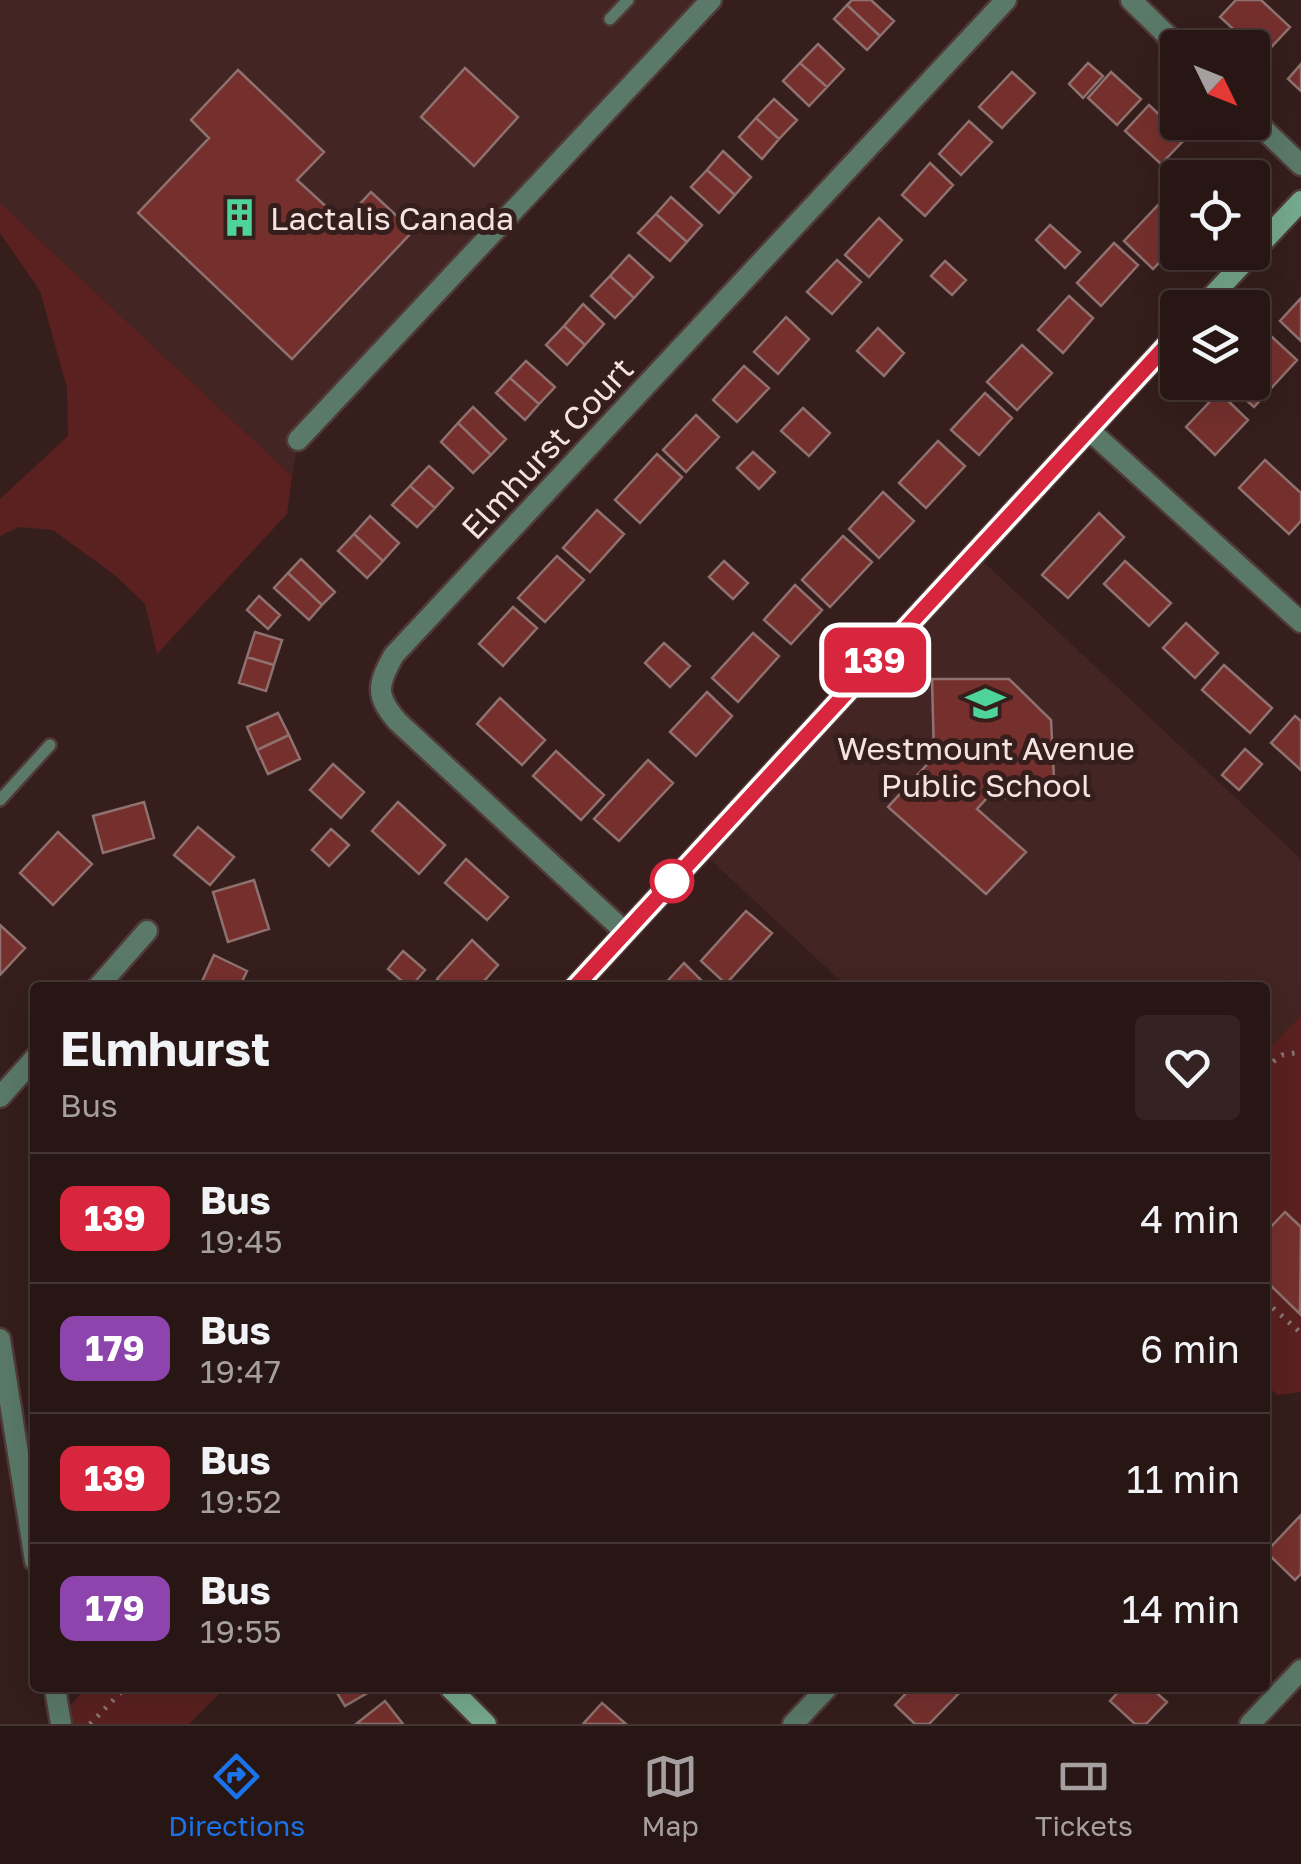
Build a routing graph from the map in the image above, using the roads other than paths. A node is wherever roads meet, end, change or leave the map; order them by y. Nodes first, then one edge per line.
1 (628, 0) edge
2 (711, 0) edge
3 (1006, 0) edge
4 (1132, 0) edge
5 (610, 19) dead end
6 (1162, 30) edge
7 (1270, 135) edge
8 (1301, 165) edge
9 (1301, 201) edge
10 (1218, 290) edge
11 (1160, 352) edge
12 (1088, 428) junction
13 (298, 440) dead end
14 (1301, 622) edge
15 (50, 745) dead end
16 (0, 800) edge
17 (147, 931) dead end
18 (625, 932) junction
19 (102, 982) edge
20 (579, 982) edge
21 (30, 1064) edge
22 (0, 1097) edge
23 (0, 1338) edge
24 (30, 1529) edge
25 (1301, 1670) edge
26 (56, 1692) edge
27 (454, 1692) edge
28 (823, 1692) edge
29 (61, 1724) edge
30 (486, 1724) edge
31 (793, 1724) edge
32 (1250, 1724) edge

1 - 5 lane
2 - 13 street
3 - 18 street, Elmhurst Court
4 - 6 street
7 - 8 street
9 - 10 street
11 - 12 street
12 - 14 street
12 - 18 street
15 - 16 lane
17 - 19 street
18 - 20 street
21 - 22 street
23 - 24 street
25 - 32 street
26 - 29 street
27 - 30 street
28 - 31 street

